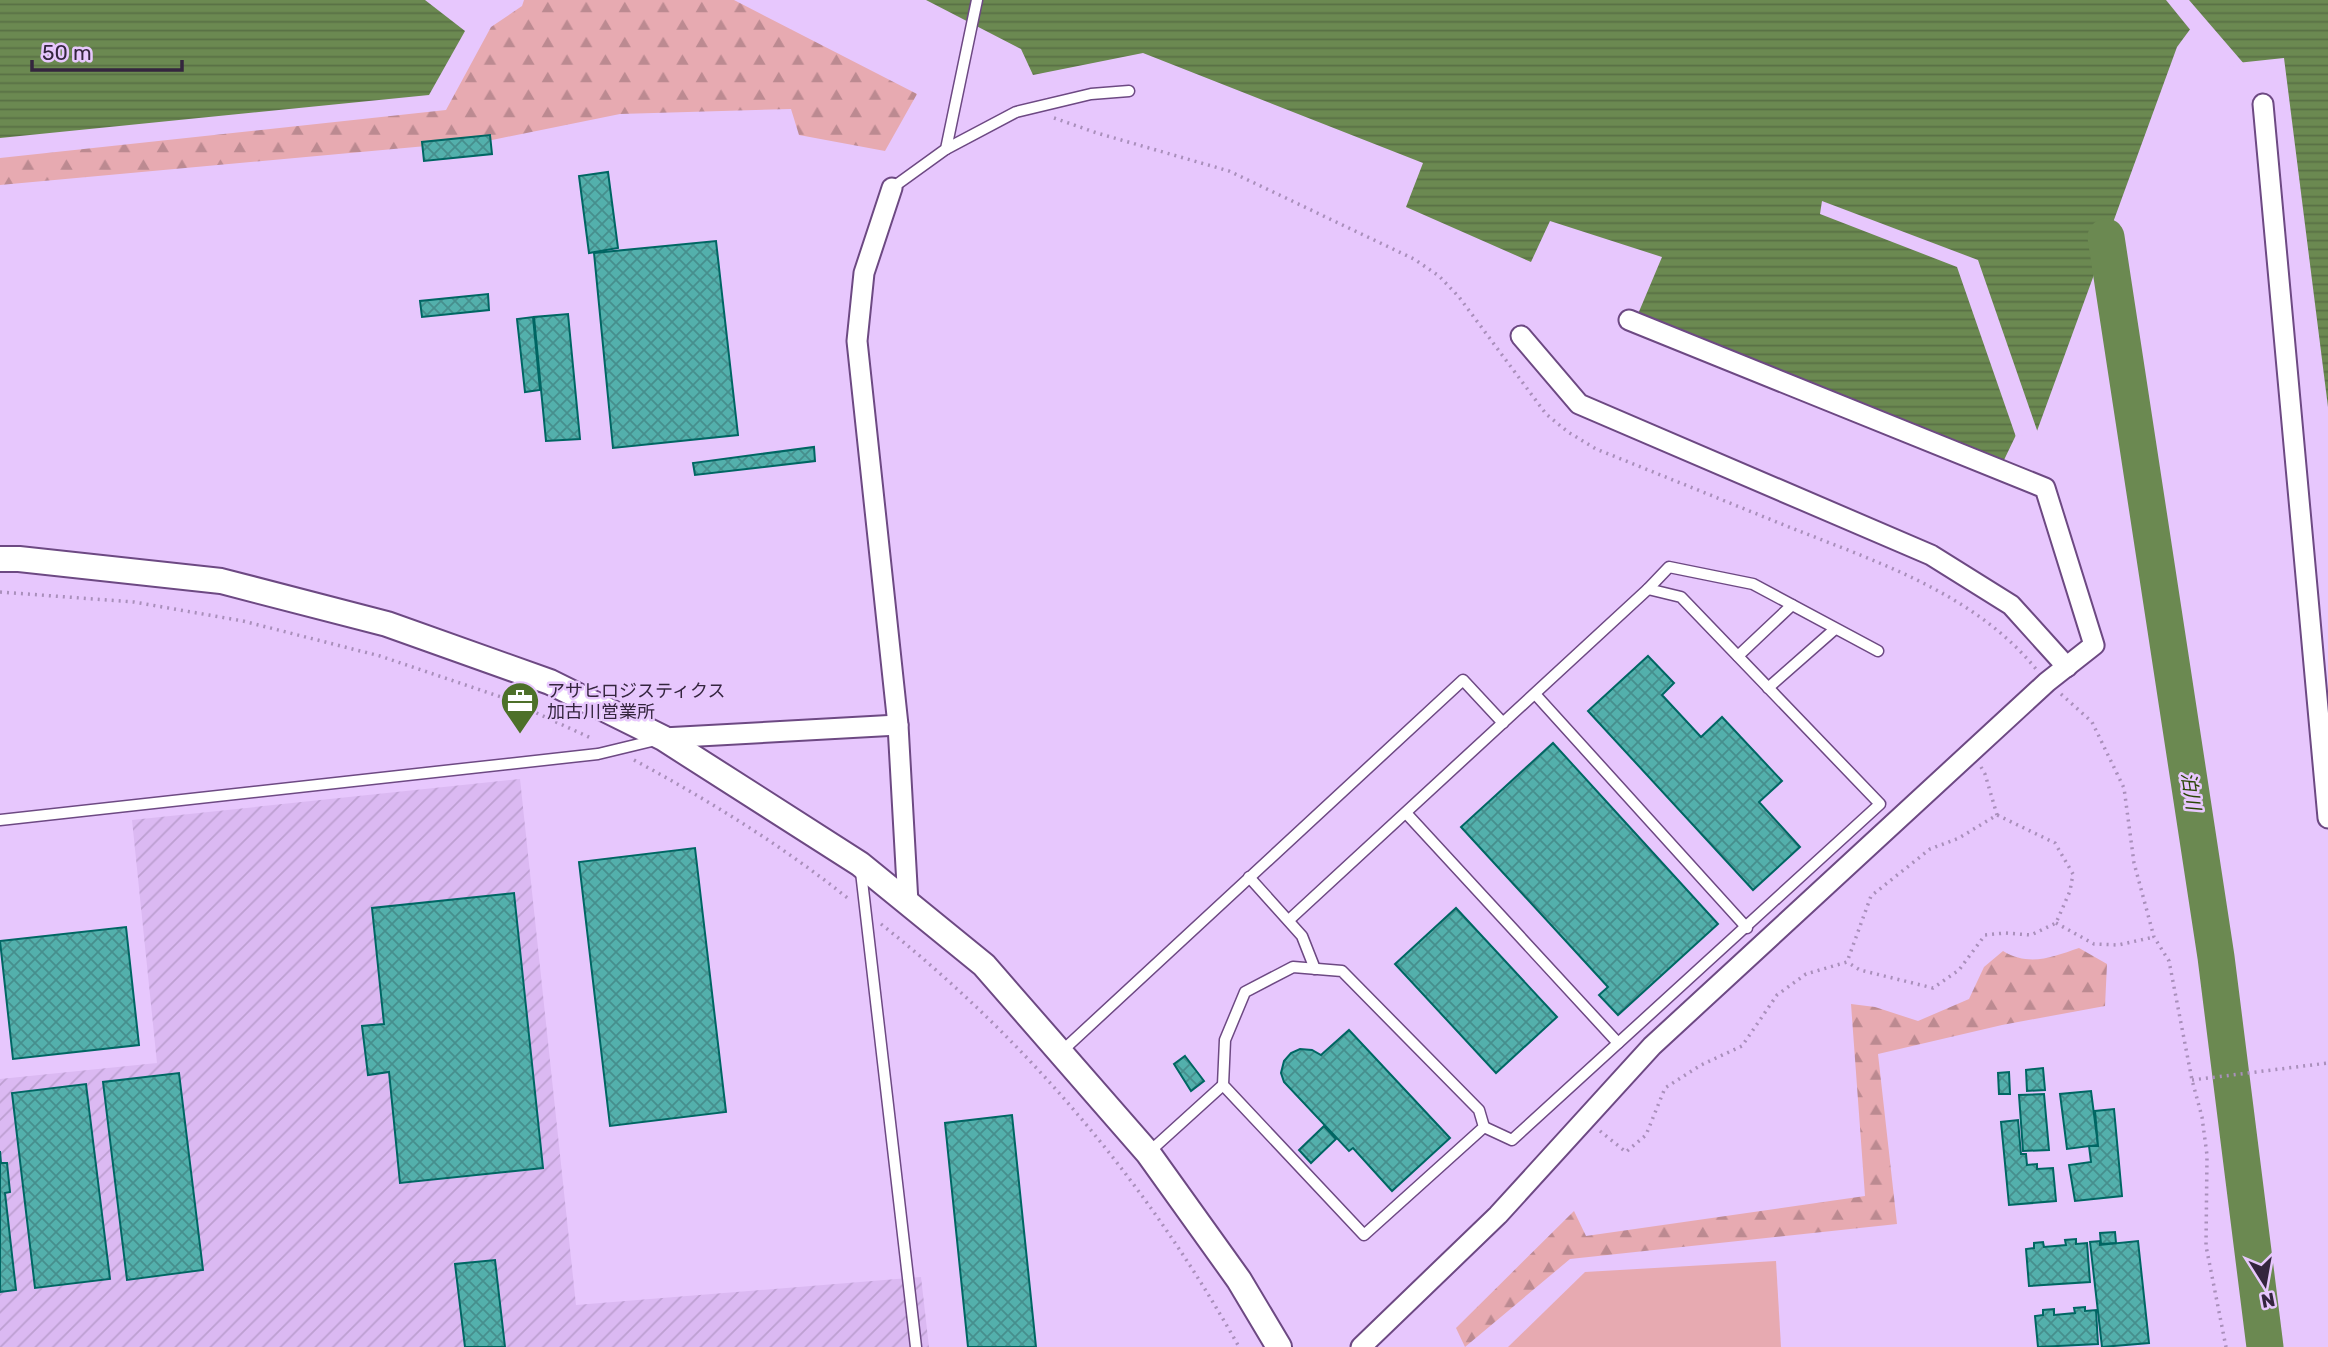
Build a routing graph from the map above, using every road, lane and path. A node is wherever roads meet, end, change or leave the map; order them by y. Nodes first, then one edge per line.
1 (977, 0) edge
2 (1129, 91) dead end
3 (2263, 104) dead end
4 (946, 149) junction
5 (892, 188) joint
6 (1629, 320) dead end
7 (1521, 336) dead end
8 (0, 559) edge
9 (1648, 589) junction
10 (0, 592) edge
11 (1792, 605) junction
12 (1835, 629) junction
13 (1878, 651) dead end
14 (1738, 656) junction
15 (2067, 667) junction
16 (2047, 682) junction
17 (1768, 688) junction
18 (1535, 694) junction
19 (1503, 723) junction
20 (898, 724) junction
21 (663, 738) junction
22 (615, 750) junction
23 (1971, 753) junction
24 (1406, 813) junction
25 (1997, 815) junction
26 (2328, 818) edge
27 (0, 820) edge
28 (860, 864) junction
29 (1249, 877) junction
30 (908, 903) junction
31 (866, 912) junction
32 (1289, 920) junction
33 (2056, 923) junction
34 (1746, 928) junction
35 (2154, 937) junction
36 (1847, 962) junction
37 (1315, 969) junction
38 (1619, 1043) junction
39 (1061, 1053) junction
40 (2328, 1063) edge
41 (2192, 1080) junction
42 (1223, 1085) junction
43 (1585, 1119) junction
44 (1483, 1127) junction
45 (1148, 1153) junction
46 (916, 1347) edge
47 (1239, 1347) edge
48 (1279, 1347) edge
49 (1361, 1347) edge
50 (2226, 1347) edge

1 - 4 lane
2 - 4 lane
3 - 26 street
4 - 5 lane
5 - 20 street
6 - 15 street
7 - 15 street
8 - 21 street
9 - 11 lane
9 - 14 lane
9 - 18 lane
10 - 22 path
11 - 12 lane
11 - 14 lane
12 - 13 lane
12 - 17 lane
14 - 17 lane
15 - 16 street
16 - 23 street
16 - 35 path
17 - 34 lane
18 - 19 lane
18 - 34 lane
19 - 24 lane
19 - 29 lane
20 - 21 street
20 - 30 street
21 - 22 lane
21 - 28 street
22 - 27 lane
22 - 31 path
23 - 25 path
23 - 43 street
24 - 32 lane
24 - 38 lane
25 - 33 path
25 - 36 path
28 - 30 street
28 - 31 lane
29 - 32 lane
29 - 39 lane
30 - 39 street
31 - 46 lane
31 - 47 path
32 - 37 lane
33 - 35 path
33 - 36 path
34 - 38 lane
35 - 41 path
36 - 43 path
37 - 42 lane
37 - 44 lane
38 - 44 lane
39 - 45 street
40 - 41 path
41 - 50 path
42 - 44 lane
42 - 45 lane
43 - 49 street
45 - 48 street

